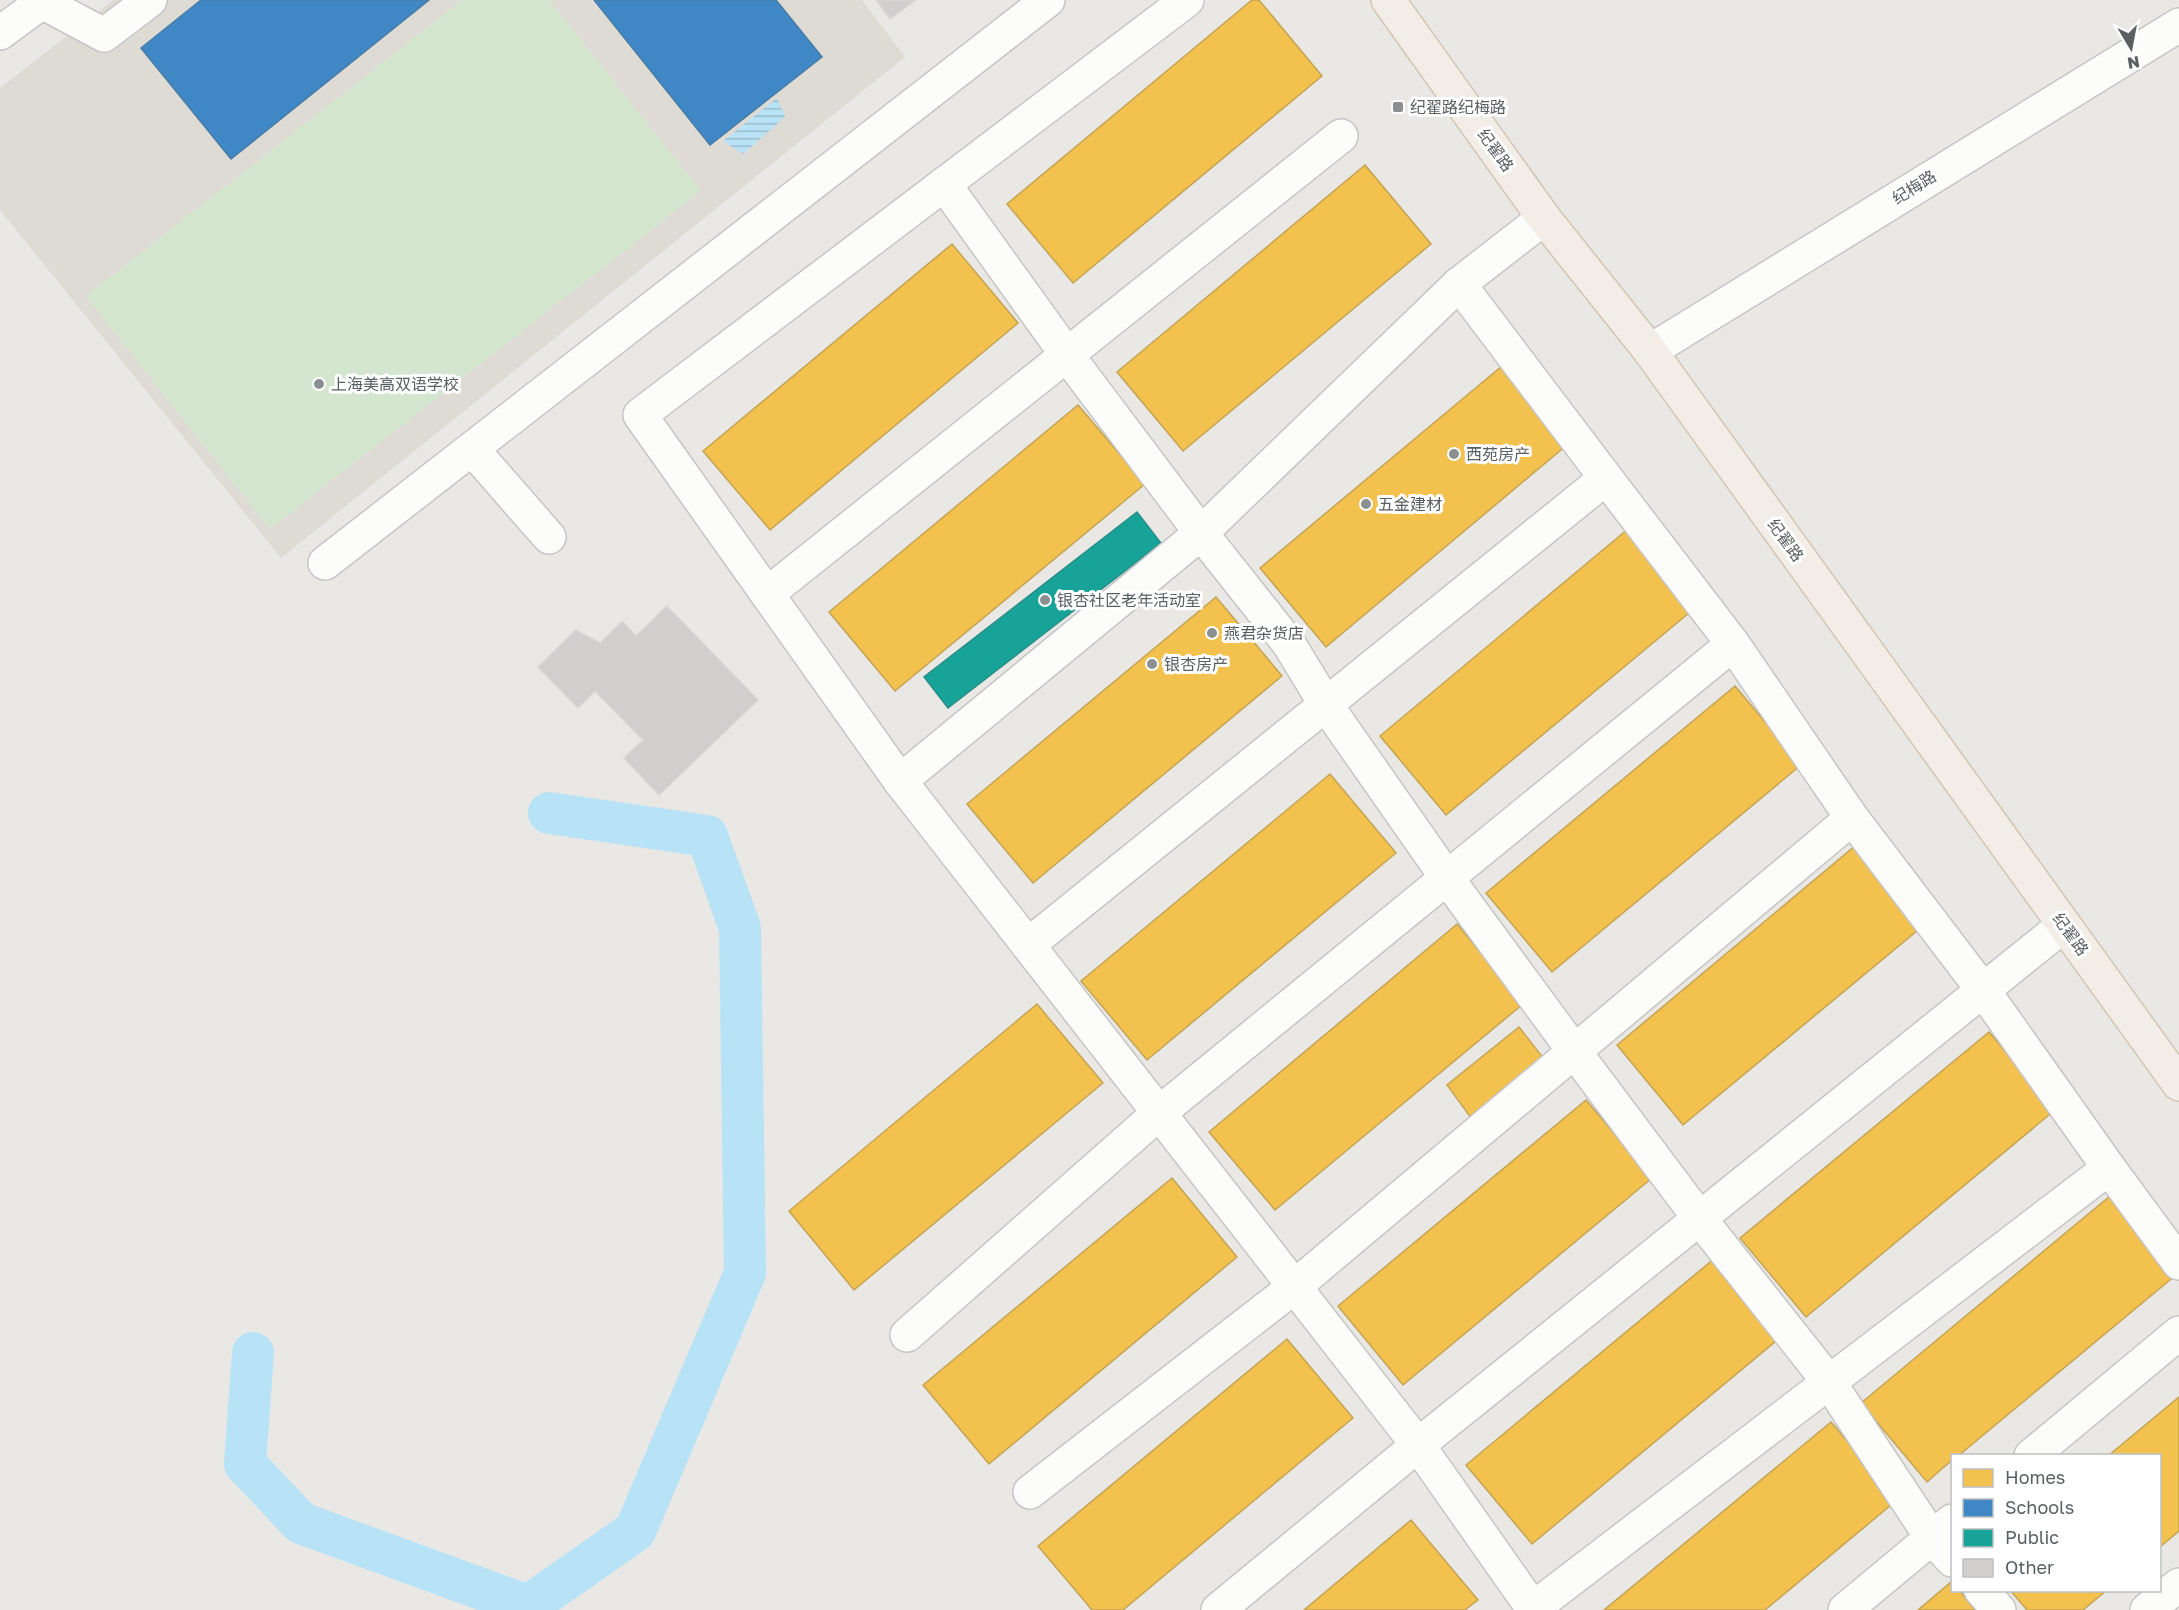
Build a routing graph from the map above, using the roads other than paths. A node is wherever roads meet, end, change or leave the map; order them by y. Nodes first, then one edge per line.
1 (150, 0) edge
2 (1048, 0) edge
3 (1187, 0) edge
4 (1388, 0) edge
5 (44, 1) edge
6 (2179, 24) edge
7 (0, 33) edge
8 (1341, 136) dead end
9 (944, 184) junction
10 (1544, 218) junction
11 (1459, 284) junction
12 (1650, 351) junction
13 (1067, 355) junction
14 (472, 449) junction
15 (1606, 478) junction
16 (1201, 533) junction
17 (549, 537) dead end
18 (325, 563) dead end
19 (767, 594) junction
20 (1733, 644) junction
21 (1326, 705) junction
22 (900, 781) junction
23 (1852, 818) junction
24 (1447, 878) junction
25 (2064, 925) junction
26 (1028, 945) junction
27 (1983, 990) junction
28 (1574, 1051) junction
29 (2179, 1084) edge
30 (1159, 1113) junction
31 (2109, 1168) junction
32 (1700, 1219) junction
33 (2179, 1263) edge
34 (1294, 1287) junction
35 (2179, 1333) edge
36 (907, 1335) dead end
37 (1829, 1383) junction
38 (1418, 1445) junction
39 (2032, 1454) edge
40 (1030, 1492) dead end
41 (1946, 1540) edge
42 (2179, 1585) edge
43 (1983, 1592) edge
44 (1533, 1609) edge
45 (1218, 1610) edge
46 (1845, 1610) edge
47 (1999, 1610) edge
48 (2147, 1610) edge

1 - 5 street
2 - 14 street
3 - 9 street
4 - 10 main road, 纪翟路
5 - 7 street
6 - 12 street, 纪梅路
8 - 13 street
9 - 13 street
9 - 19 street
10 - 11 street
10 - 12 main road, 纪翟路
11 - 15 street
11 - 16 street
12 - 25 main road, 纪翟路
13 - 16 street
13 - 19 street
14 - 17 street
14 - 18 street
15 - 20 street
15 - 21 street
16 - 21 street
16 - 22 street
19 - 22 street
20 - 23 street
20 - 24 street
21 - 24 street
21 - 26 street
22 - 26 street
23 - 27 street
23 - 28 street
24 - 28 street
24 - 30 street
25 - 27 street
25 - 29 main road, 纪翟路
26 - 30 street
27 - 31 street
27 - 32 street
28 - 32 street
28 - 34 street
30 - 34 street
30 - 36 street
31 - 33 street
31 - 37 street
32 - 37 street
32 - 38 street
34 - 38 street
34 - 40 street
35 - 39 street
37 - 41 street
37 - 44 street
38 - 44 street
38 - 45 street
41 - 46 street
42 - 48 street
43 - 47 street

